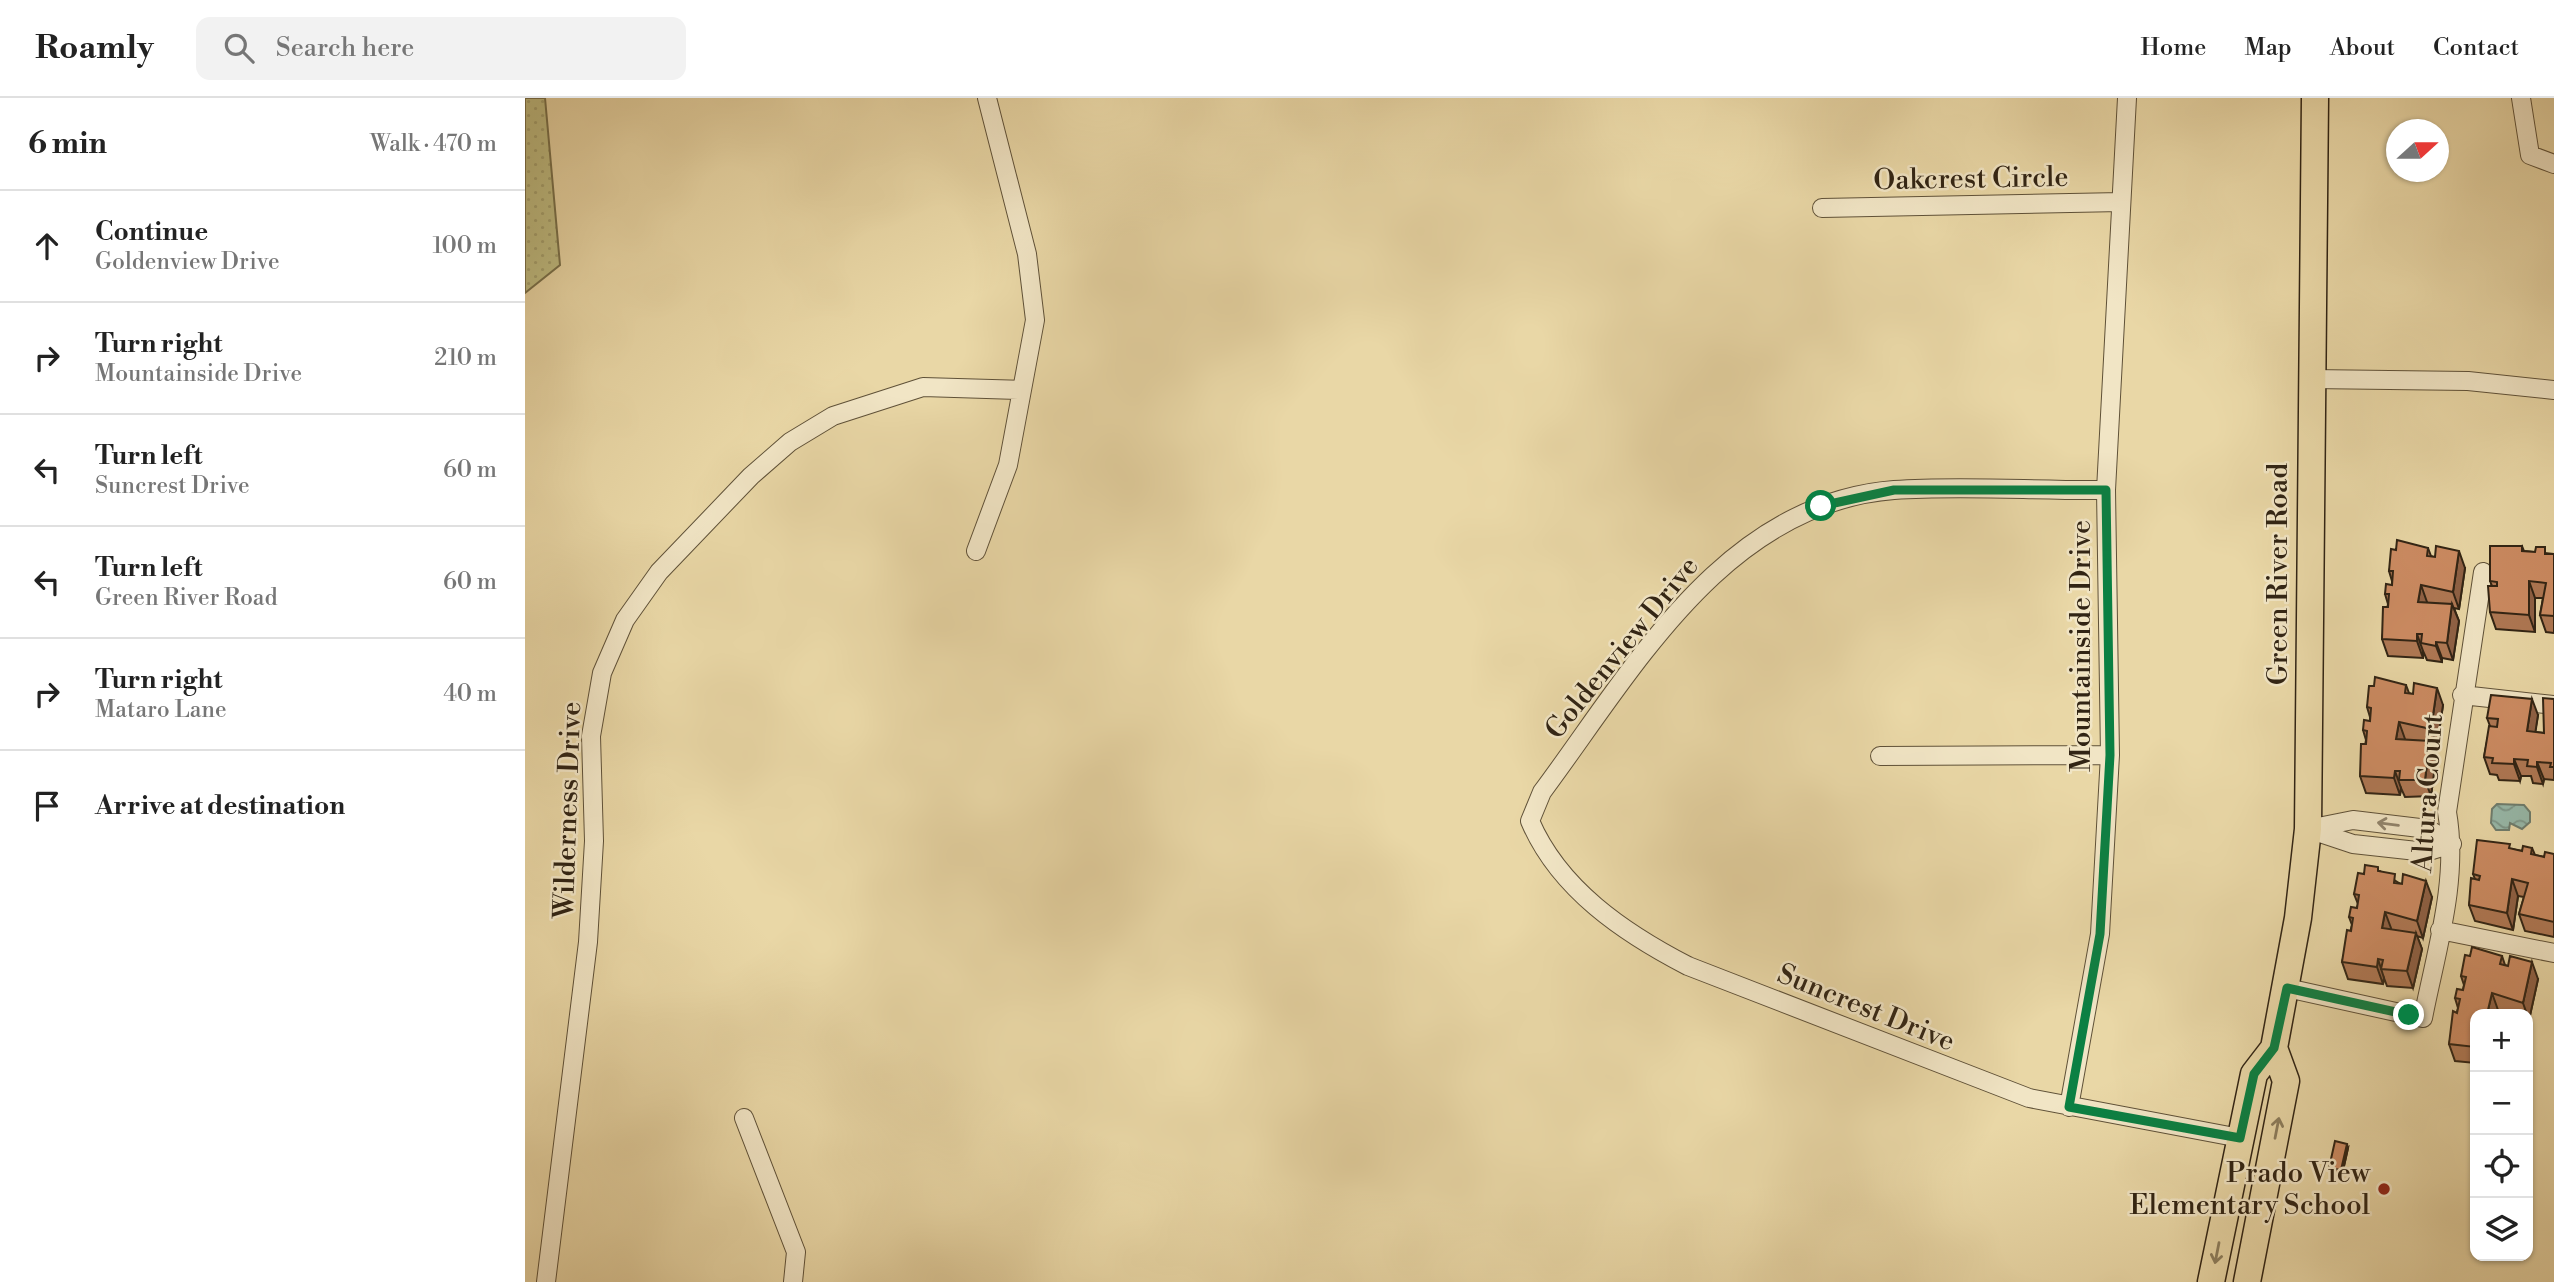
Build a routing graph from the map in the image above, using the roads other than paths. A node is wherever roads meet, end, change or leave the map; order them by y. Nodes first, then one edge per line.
1 (987, 98) edge
2 (2126, 98) edge
3 (2315, 98) edge
4 (2521, 98) edge
5 (2554, 164) edge
6 (2121, 202) junction
7 (1822, 208) dead end
8 (2311, 379) junction
9 (1022, 390) junction
10 (2554, 390) edge
11 (2106, 490) junction
12 (976, 551) dead end
13 (2483, 572) dead end
14 (2462, 695) junction
15 (2554, 705) edge
16 (2110, 755) junction
17 (1881, 756) dead end
18 (1530, 821) joint
19 (2308, 829) junction
20 (2452, 844) junction
21 (2440, 930) junction
22 (2554, 953) edge
23 (2287, 988) junction
24 (2274, 1048) junction
25 (2069, 1107) junction
26 (744, 1118) dead end
27 (2240, 1138) junction
28 (2264, 1195) junction
29 (546, 1282) edge
30 (793, 1282) edge
31 (2211, 1282) edge
32 (2247, 1282) edge

1 - 9 street
2 - 6 street, Mountainside Drive
3 - 8 main road, Green River Road
4 - 5 street
6 - 7 street, Oakcrest Circle
6 - 11 street, Mountainside Drive
8 - 10 street
8 - 19 main road, Green River Road
9 - 12 street
9 - 29 street, Wilderness Drive
11 - 16 street, Mountainside Drive
11 - 18 street, Goldenview Drive
13 - 14 street, Altura Court
14 - 15 street
14 - 20 street, Altura Court
16 - 17 street
16 - 25 street, Mountainside Drive
18 - 25 street, Suncrest Drive
19 - 20 street
19 - 23 main road, Green River Road
20 - 21 street, Altura Court
21 - 22 street
21 - 23 street, Altura Court
23 - 24 main road, Green River Road
24 - 27 main road, Green River Road
28 -> 24 main road
25 - 27 street, Suncrest Drive
26 - 30 street
27 - 28 main road
27 -> 31 main road, Green River Road
28 - 32 main road

